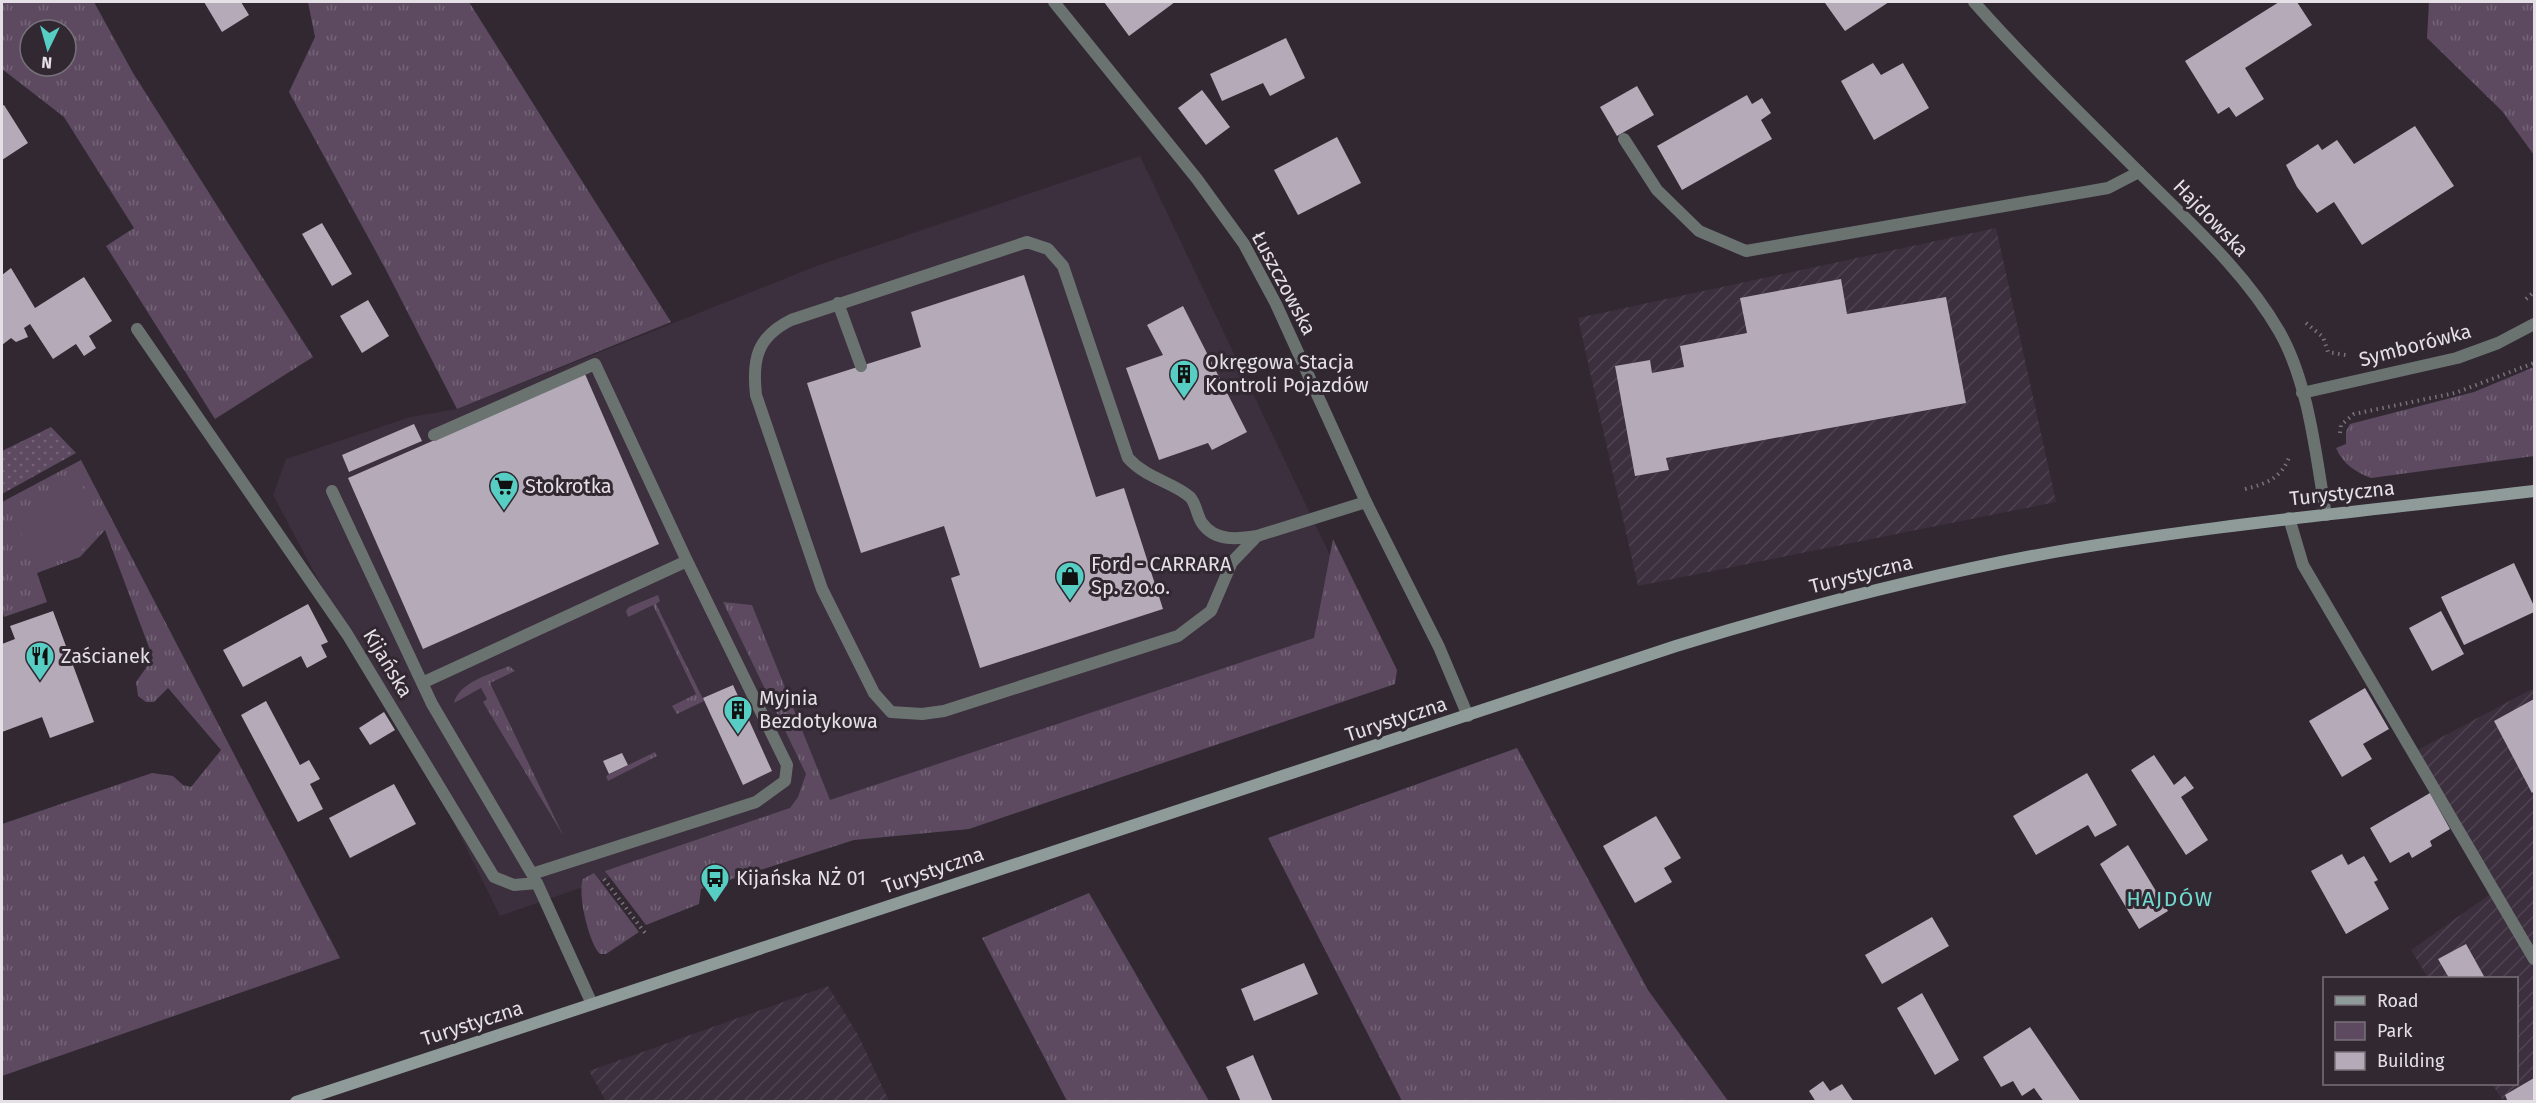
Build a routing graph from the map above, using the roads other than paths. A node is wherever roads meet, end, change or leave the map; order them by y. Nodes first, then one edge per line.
1 (1054, 2) edge
2 (1974, 2) edge
3 (1624, 138) dead end
4 (2139, 172) junction
5 (838, 303) junction
6 (2535, 324) edge
7 (137, 329) dead end
8 (861, 366) dead end
9 (2302, 393) junction
10 (434, 435) dead end
11 (332, 491) dead end
12 (2535, 491) edge
13 (1366, 502) junction
14 (2326, 515) junction
15 (2289, 518) junction
16 (1257, 536) junction
17 (687, 561) junction
18 (422, 683) junction
19 (1468, 716) junction
20 (535, 878) junction
21 (2535, 959) edge
22 (592, 1004) junction
23 (296, 1101) edge

1 - 13 street, Łuszczowska
2 - 4 street, Hajdowska
3 - 4 street
4 - 9 street, Hajdowska
5 - 8 street
5 - 16 street
5 - 16 street
6 - 9 street, Symborówka
7 - 20 street, Kijańska
9 - 14 street, Hajdowska
10 - 17 street, Kijańska
11 - 18 street
12 - 14 main road, Turystyczna
13 - 16 street
13 - 19 street, Łuszczowska
14 - 15 main road, Turystyczna
15 - 19 main road, Turystyczna
15 - 21 street
17 - 18 street
17 - 20 street, Kijańska
18 - 20 street
19 - 22 main road, Turystyczna
20 - 22 street
22 - 23 main road, Turystyczna

